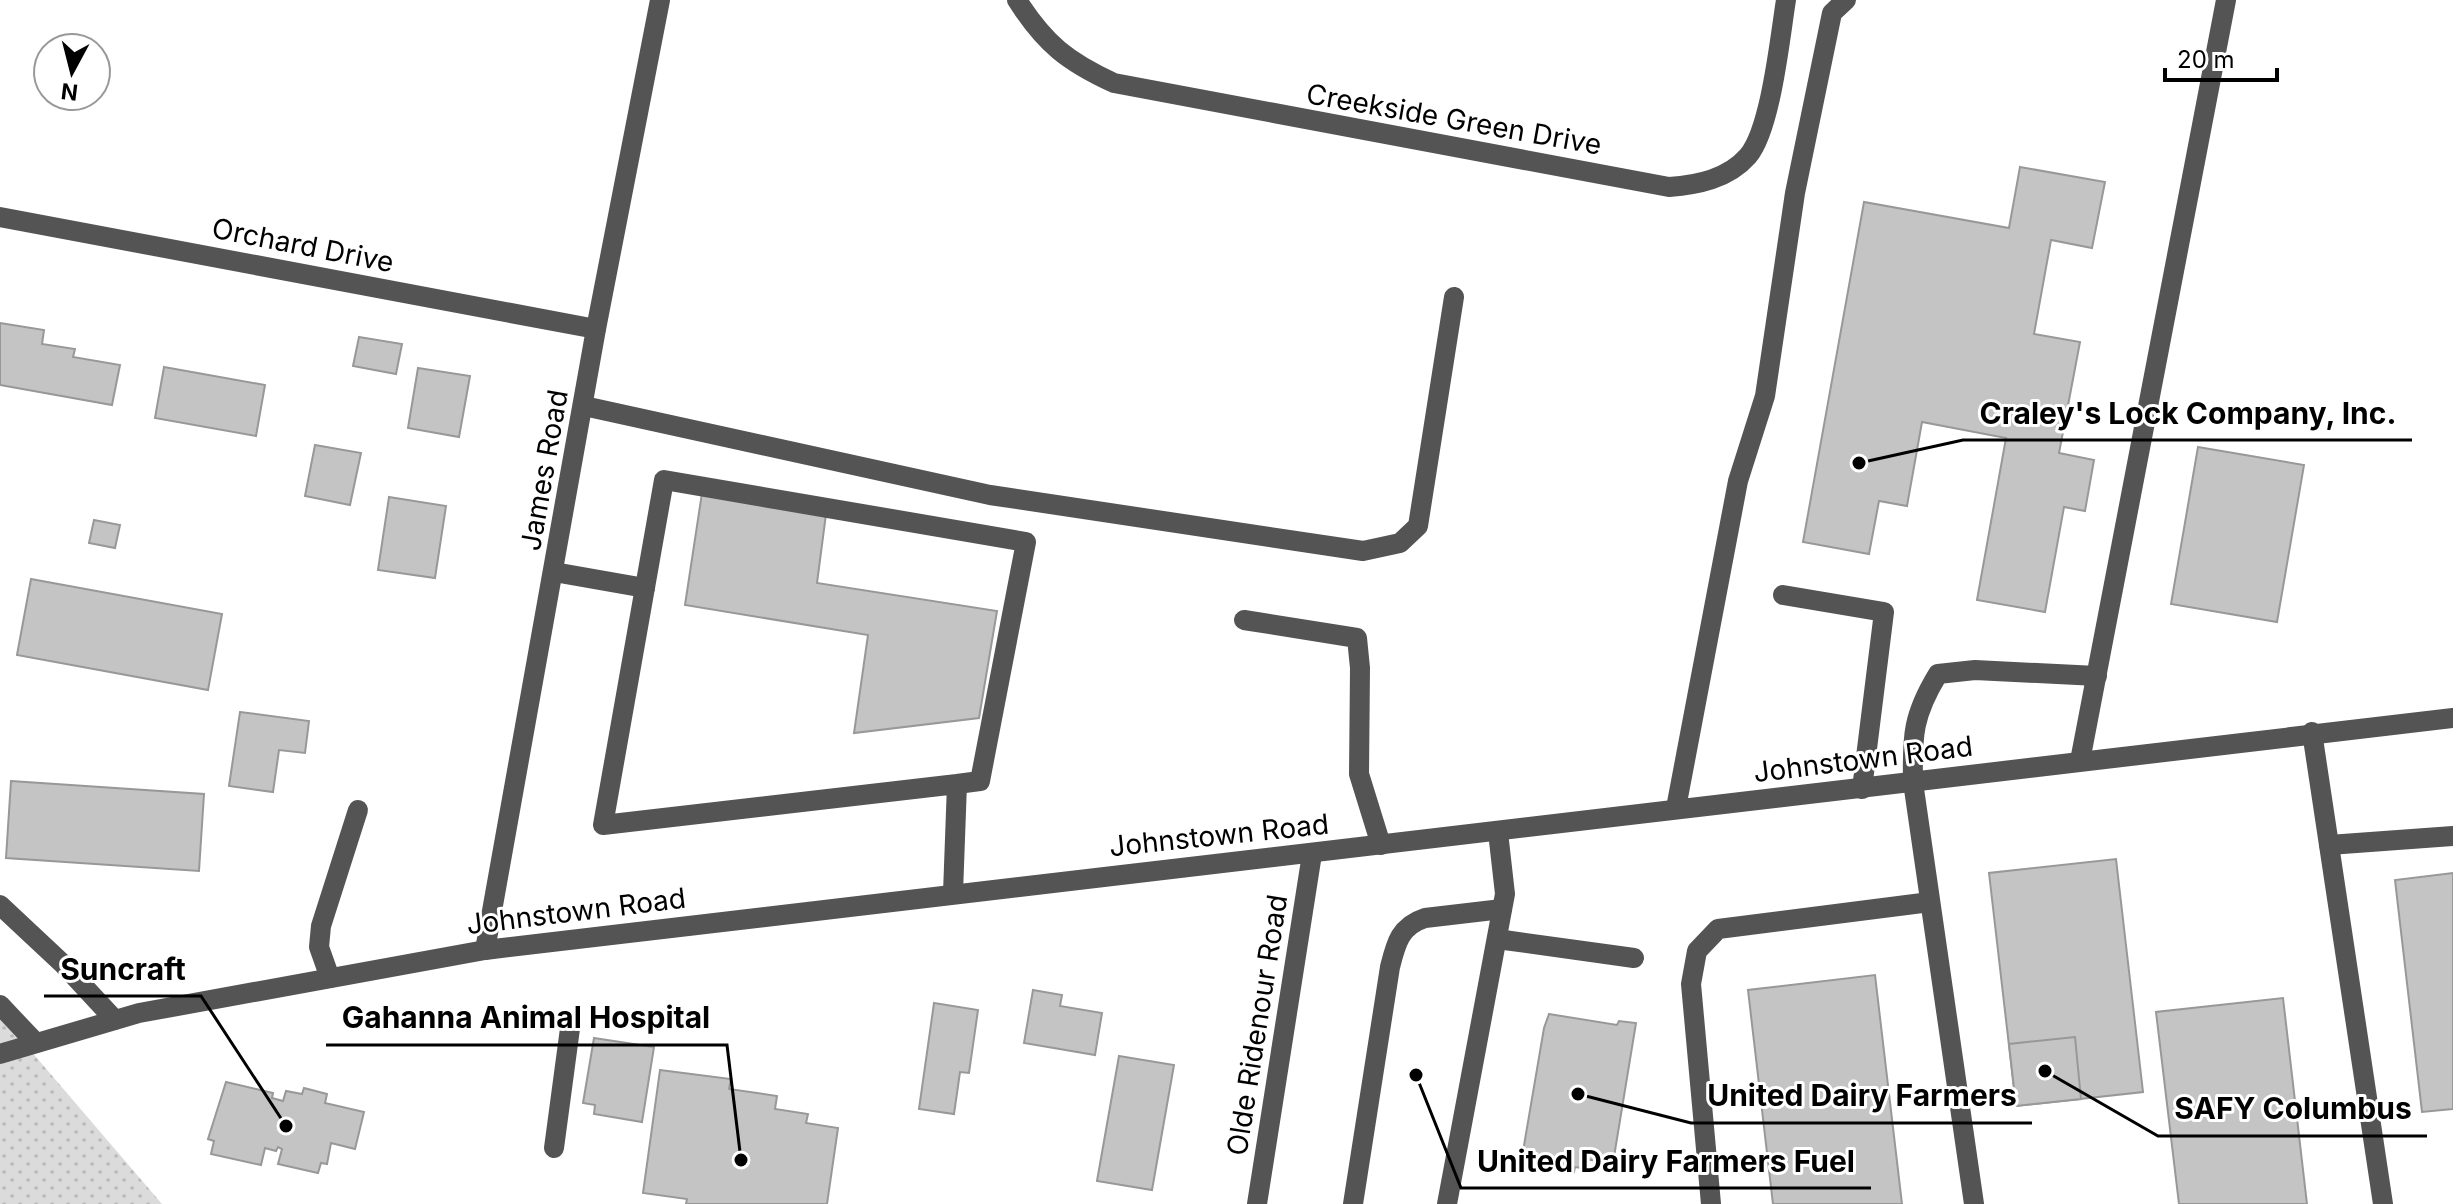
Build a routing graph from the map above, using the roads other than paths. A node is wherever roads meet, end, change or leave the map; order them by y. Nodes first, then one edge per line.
1 (660, 0) edge
2 (1017, 0) edge
3 (1786, 0) edge
4 (1846, 0) edge
5 (2226, 0) edge
6 (0, 217) edge
7 (1454, 297) dead end
8 (596, 329) junction
9 (584, 406) junction
10 (554, 572) junction
11 (645, 588) junction
12 (1783, 595) dead end
13 (1244, 620) dead end
14 (2097, 676) junction
15 (2453, 718) edge
16 (2312, 732) junction
17 (2080, 761) junction
18 (1913, 782) junction
19 (957, 784) junction
20 (1862, 789) junction
21 (1676, 808) junction
22 (358, 810) dead end
23 (1498, 832) junction
24 (2453, 836) edge
25 (1381, 845) junction
26 (2329, 845) junction
27 (1312, 854) junction
28 (953, 893) junction
29 (1930, 902) junction
30 (0, 905) edge
31 (1502, 909) junction
32 (1497, 939) junction
33 (485, 950) junction
34 (1634, 958) dead end
35 (330, 978) junction
36 (0, 1005) edge
37 (115, 1020) junction
38 (571, 1021) dead end
39 (36, 1043) junction
40 (0, 1054) edge
41 (554, 1148) dead end
42 (1257, 1204) edge
43 (1353, 1204) edge
44 (1447, 1204) edge
45 (1711, 1204) edge
46 (1974, 1204) edge
47 (2383, 1204) edge

1 - 8 street, James Road
2 - 3 street, Creekside Green Drive
4 - 21 street
5 - 14 street
6 - 8 street, Orchard Drive
7 - 9 street
8 - 9 street, James Road
9 - 10 street, James Road
10 - 11 street
10 - 33 street, James Road
11 - 19 street
11 - 19 street
12 - 20 street
13 - 25 street
14 - 17 street
14 - 18 street
15 - 16 street, Johnstown Road
16 - 17 street, Johnstown Road
16 - 26 street
17 - 18 street, Johnstown Road
18 - 20 street, Johnstown Road
18 - 29 street
19 - 28 street
20 - 21 street, Johnstown Road
21 - 23 street, Johnstown Road
22 - 35 street
23 - 25 street, Johnstown Road
23 - 31 street
24 - 26 street
25 - 27 street, Johnstown Road
26 - 47 street
27 - 28 street, Johnstown Road
27 - 42 street, Olde Ridenour Road
28 - 33 street, Johnstown Road
29 - 45 street
29 - 46 street
30 - 37 street
31 - 32 street
31 - 43 street
32 - 34 street
32 - 44 street
33 - 35 street, Johnstown Road
35 - 37 street, Johnstown Road
36 - 39 street
37 - 39 street, Johnstown Road
38 - 41 street
39 - 40 street, Johnstown Road

